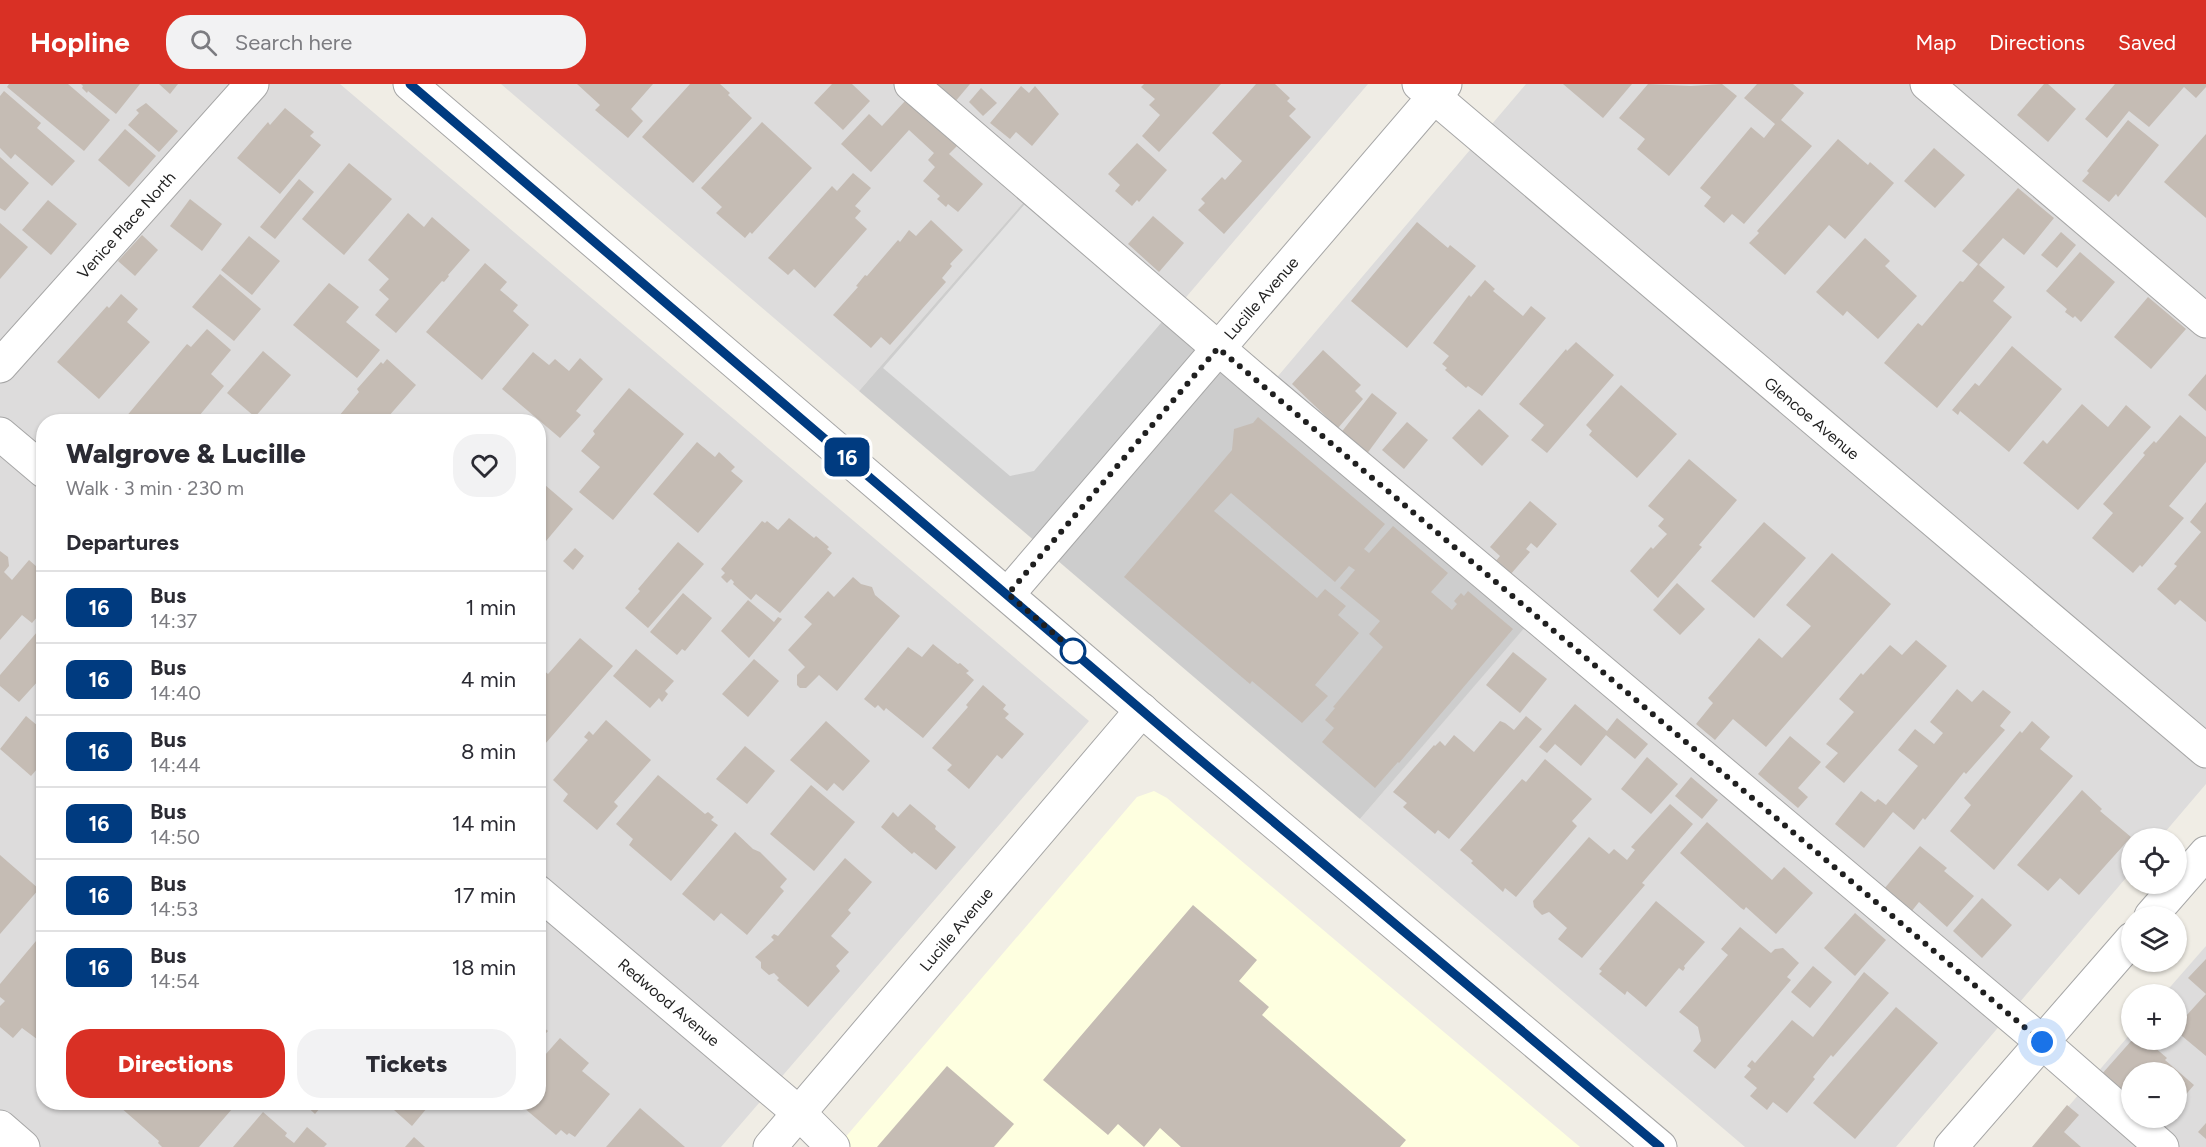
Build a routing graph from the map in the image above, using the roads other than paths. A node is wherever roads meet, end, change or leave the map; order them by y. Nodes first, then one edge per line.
1 (252, 84) edge
2 (410, 84) edge
3 (911, 84) edge
4 (1927, 84) edge
5 (1433, 88) edge
6 (2206, 321) edge
7 (1218, 348) junction
8 (0, 366) edge
9 (0, 434) edge
10 (36, 464) edge
11 (1008, 594) junction
12 (1142, 710) junction
13 (2206, 750) edge
14 (2206, 853) edge
15 (546, 899) edge
16 (2160, 906) edge
17 (2121, 952) edge
18 (2042, 1042) junction
19 (799, 1113) junction
20 (0, 1127) edge
21 (23, 1147) edge
22 (770, 1147) edge
23 (833, 1147) edge
24 (1660, 1147) edge
25 (1951, 1147) edge
26 (2162, 1147) edge

1 - 8 street, Venice Place North
2 - 11 street
3 - 7 street
4 - 6 street
5 - 7 street, Lucille Avenue
5 - 13 street, Glencoe Avenue
7 - 11 street, Lucille Avenue
7 - 18 street
9 - 10 street
11 - 12 street
12 - 19 street, Lucille Avenue
12 - 24 street
14 - 16 street
15 - 19 street, Redwood Avenue
17 - 18 street
18 - 25 street
18 - 26 street
19 - 22 street, Lucille Avenue
19 - 23 street, Redwood Avenue
20 - 21 street

